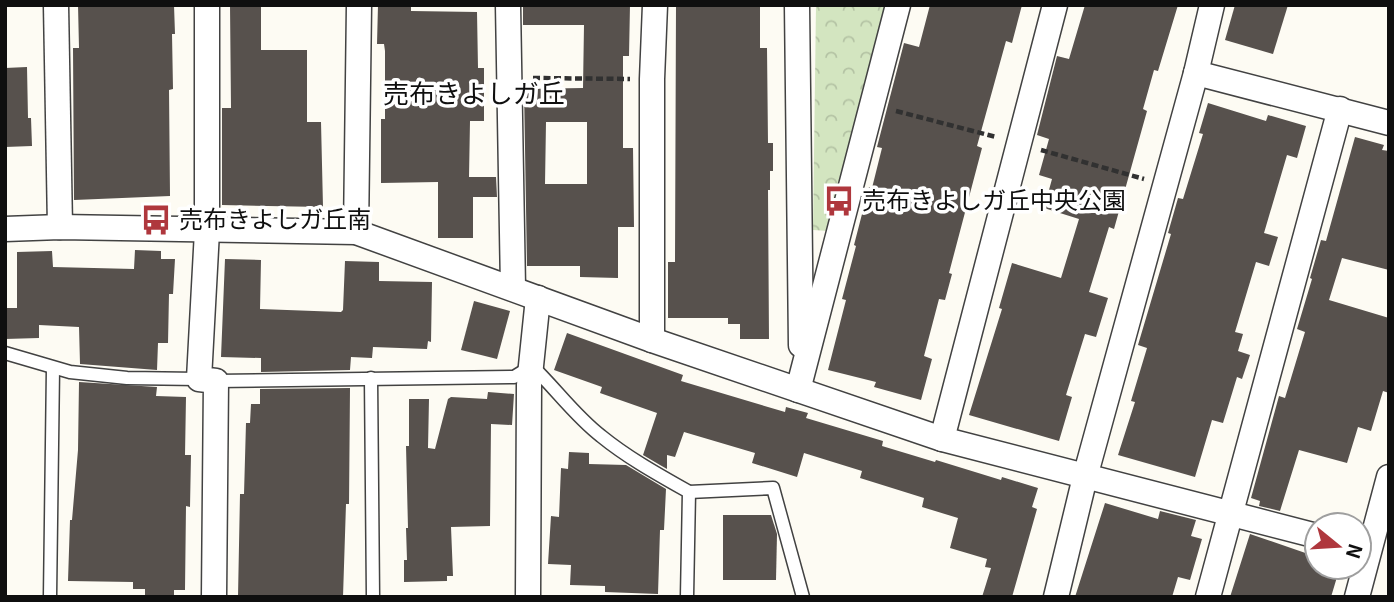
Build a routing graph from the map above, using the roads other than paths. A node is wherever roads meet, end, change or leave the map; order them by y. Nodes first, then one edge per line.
1 (56, 5) edge
2 (207, 5) edge
3 (359, 5) edge
4 (508, 5) edge
5 (655, 5) edge
6 (797, 5) edge
7 (898, 5) edge
8 (1055, 5) edge
9 (1212, 5) edge
10 (1196, 73) junction
11 (1340, 109) junction
12 (1389, 122) edge
13 (60, 227) junction
14 (5, 229) edge
15 (207, 231) junction
16 (356, 232) junction
17 (513, 288) junction
18 (538, 298) junction
19 (652, 340) junction
20 (5, 353) edge
21 (532, 366) junction
22 (53, 368) junction
23 (371, 379) junction
24 (208, 380) junction
25 (800, 384) junction
26 (942, 439) junction
27 (1085, 477) junction
28 (1389, 477) edge
29 (689, 492) junction
30 (1230, 514) junction
31 (1373, 522) edge
32 (1303, 532) edge
33 (50, 597) edge
34 (214, 597) edge
35 (373, 597) edge
36 (528, 597) edge
37 (687, 597) edge
38 (803, 597) edge
39 (1056, 597) edge
40 (1208, 597) edge

1 - 13 street
2 - 15 street
3 - 16 street
4 - 17 street
5 - 19 street
6 - 25 street
7 - 25 street
8 - 26 street
9 - 10 street
10 - 11 street
10 - 27 street
11 - 12 street
11 - 30 street
13 - 14 street
13 - 15 street
15 - 16 street
15 - 24 street
16 - 17 street
17 - 18 street
18 - 19 street
18 - 21 street
19 - 25 street
20 - 22 lane
21 - 23 lane
21 - 29 lane
21 - 36 street
22 - 24 lane
22 - 33 lane
23 - 24 lane
23 - 35 lane
24 - 34 street
25 - 26 street
26 - 27 street
27 - 30 street
27 - 39 street
28 - 31 street
29 - 37 lane
29 - 38 lane
30 - 32 street
30 - 40 street

